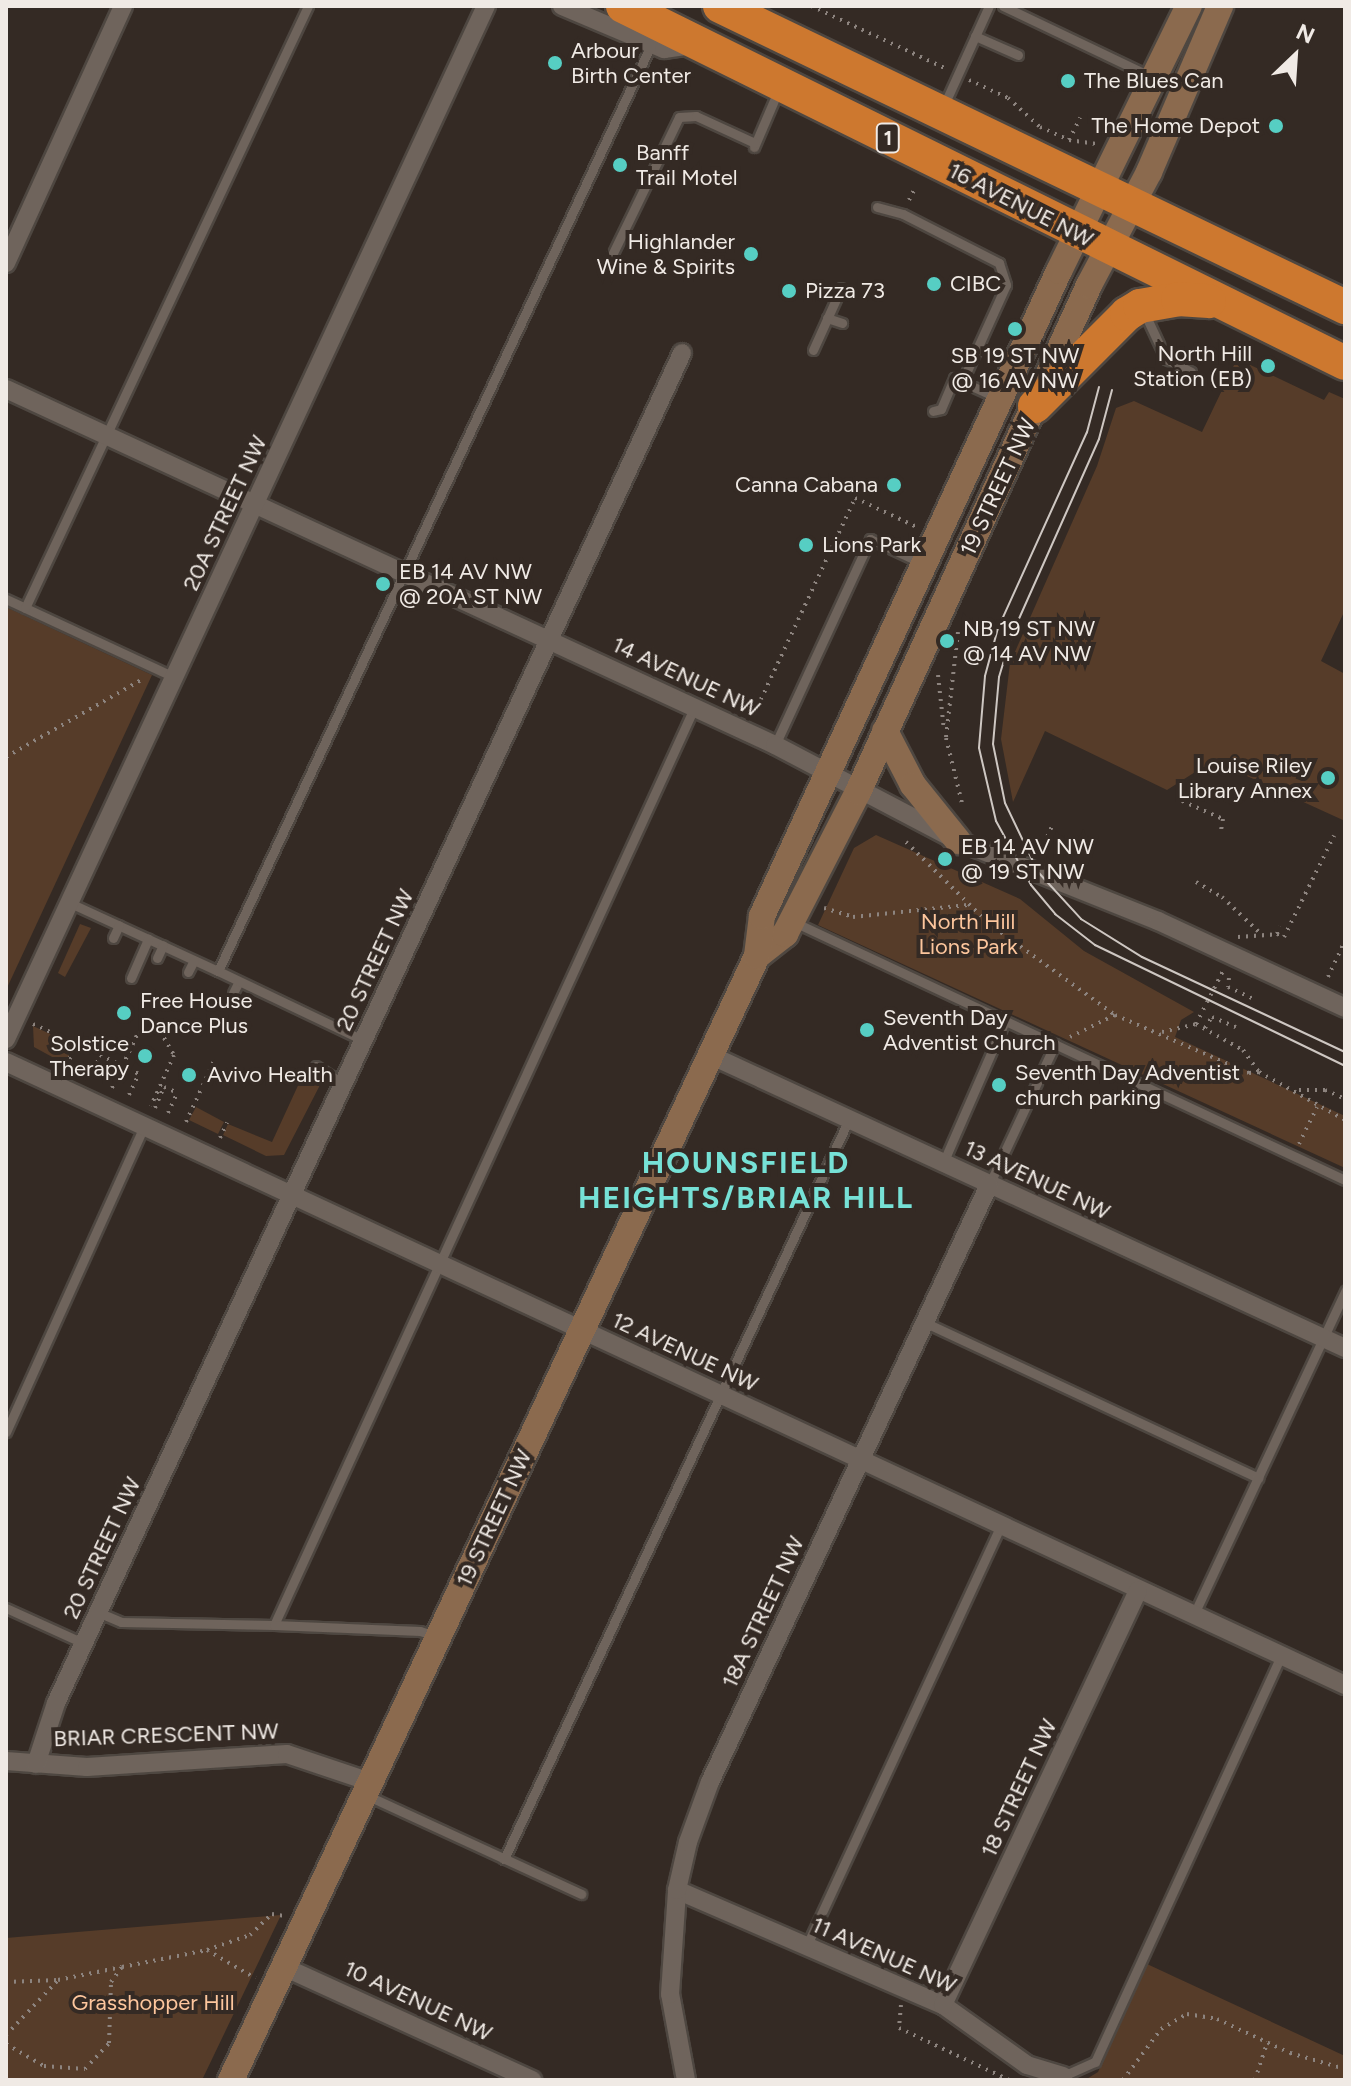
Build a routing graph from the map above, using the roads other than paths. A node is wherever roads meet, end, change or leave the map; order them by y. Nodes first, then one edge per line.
1 (123, 6) edge
2 (308, 6) edge
3 (486, 6) edge
4 (562, 6) edge
5 (623, 6) edge
6 (720, 6) edge
7 (989, 6) edge
8 (1003, 6) edge
9 (1189, 6) edge
10 (1220, 6) edge
11 (975, 36) junction
12 (699, 44) junction
13 (651, 45) junction
14 (1018, 55) dead end
15 (1155, 78) junction
16 (782, 84) junction
17 (942, 110) junction
18 (1101, 189) junction
19 (1132, 204) junction
20 (877, 207) dead end
21 (1092, 241) junction
22 (612, 255) dead end
23 (6, 263) edge
24 (841, 288) dead end
25 (1216, 301) junction
26 (1140, 306) junction
27 (1345, 307) edge
28 (827, 318) junction
29 (842, 323) dead end
30 (813, 350) dead end
31 (682, 353) dead end
32 (1345, 363) edge
33 (1191, 372) dead end
34 (958, 380) junction
35 (6, 389) edge
36 (1001, 400) junction
37 (1035, 406) junction
38 (933, 411) dead end
39 (107, 436) junction
40 (254, 504) junction
41 (926, 565) junction
42 (402, 572) junction
43 (6, 599) edge
44 (25, 608) junction
45 (548, 640) junction
46 (176, 678) junction
47 (694, 708) junction
48 (885, 731) junction
49 (775, 745) junction
50 (830, 774) junction
51 (858, 792) junction
52 (958, 841) junction
53 (70, 903) junction
54 (792, 922) junction
55 (119, 925) junction
56 (113, 938) dead end
57 (148, 939) junction
58 (163, 945) junction
59 (757, 956) junction
60 (157, 958) dead end
61 (194, 960) junction
62 (218, 971) junction
63 (188, 972) dead end
64 (131, 978) dead end
65 (239, 981) junction
66 (233, 993) dead end
67 (1345, 1008) edge
68 (1005, 1021) junction
69 (6, 1039) edge
70 (365, 1041) junction
71 (1055, 1044) junction
72 (710, 1055) junction
73 (6, 1062) edge
74 (316, 1066) dead end
75 (344, 1084) junction
76 (849, 1119) junction
77 (143, 1128) junction
78 (943, 1163) junction
79 (1345, 1180) edge
80 (989, 1185) junction
81 (293, 1195) junction
82 (437, 1263) junction
83 (1345, 1291) edge
84 (924, 1322) junction
85 (582, 1331) junction
86 (1324, 1338) junction
87 (1345, 1348) edge
88 (719, 1395) junction
89 (6, 1432) edge
90 (861, 1459) junction
91 (1258, 1478) junction
92 (1000, 1527) junction
93 (1138, 1591) junction
94 (6, 1608) edge
95 (100, 1613) junction
96 (1193, 1616) junction
97 (274, 1625) junction
98 (438, 1637) junction
99 (83, 1643) junction
100 (1280, 1657) junction
101 (1345, 1685) edge
102 (6, 1761) edge
103 (36, 1764) junction
104 (367, 1788) junction
105 (504, 1859) junction
106 (677, 1890) junction
107 (581, 1894) dead end
108 (806, 1947) junction
109 (284, 1967) junction
110 (943, 2005) junction
111 (1063, 2076) joint
112 (231, 2080) edge
113 (532, 2080) edge
114 (686, 2080) edge

1 - 23 street
2 - 39 lane
3 - 40 street, 20A STREET NW
4 - 13 street
5 - 12 highway, 16 AVENUE NW / 1
6 - 17 highway, 1
7 - 11 lane
8 - 15 lane
9 - 15 street, 19 STREET NW
10 - 19 street, 19 STREET NW
11 - 14 lane
11 - 17 lane
12 - 13 street
12 - 16 highway, 16 AVENUE NW / 1
13 - 42 lane
15 - 18 street, 19 STREET NW
16 - 21 highway, 16 AVENUE NW / 1
16 - 22 lane
17 - 18 highway, 1
18 - 19 highway, 1
18 - 21 street, 19 STREET NW
19 - 21 street, 19 STREET NW
19 - 27 highway, 1
20 - 34 lane
21 - 25 highway, 16 AVENUE NW / 1
21 - 36 street, 19 STREET NW
21 - 37 street, 19 STREET NW
24 - 28 lane
25 - 26 highway
25 - 32 highway, 16 AVENUE NW / 1
26 - 33 lane
26 - 37 highway
28 - 29 lane
28 - 30 lane
31 - 45 street, 20 STREET NW
34 - 36 lane
34 - 38 lane
35 - 39 street, 14 AVENUE NW
36 - 41 street, 19 STREET NW
37 - 48 street, 19 STREET NW
39 - 40 street, 14 AVENUE NW
39 - 44 lane
40 - 42 street, 14 AVENUE NW
40 - 46 street, 20A STREET NW
41 - 49 lane
41 - 50 street, 19 STREET NW
42 - 45 street, 14 AVENUE NW
42 - 62 lane
43 - 44 lane
44 - 46 lane
45 - 47 street, 14 AVENUE NW
45 - 70 street, 20 STREET NW
46 - 53 street, 20A STREET NW
47 - 49 street, 14 AVENUE NW
47 - 82 lane
48 - 51 street, 19 STREET NW
48 - 52 street
49 - 50 street, 14 AVENUE NW
50 - 51 street, 14 AVENUE NW
50 - 59 street, 19 STREET NW
51 - 52 street, 14 AVENUE NW
51 - 54 street, 19 STREET NW
52 - 67 street, 14 AVENUE NW
53 - 55 lane
53 - 69 street, 20A STREET NW
54 - 59 street, 19 STREET NW
54 - 68 lane
55 - 56 lane
55 - 57 lane
57 - 58 lane
57 - 64 lane
58 - 60 lane
58 - 61 lane
59 - 72 street, 19 STREET NW
61 - 62 lane
61 - 63 lane
62 - 65 lane
65 - 66 lane
65 - 70 lane
68 - 71 lane
68 - 78 lane
70 - 75 street, 20 STREET NW
71 - 79 lane
71 - 80 lane
72 - 76 street, 13 AVENUE NW
72 - 85 street, 19 STREET NW
73 - 77 street, 12 AVENUE NW
74 - 75 lane
75 - 81 street, 20 STREET NW
76 - 78 street, 13 AVENUE NW
76 - 88 lane
77 - 81 street, 12 AVENUE NW
77 - 89 lane
78 - 80 street, 13 AVENUE NW
80 - 84 street, 18A STREET NW
80 - 86 street, 13 AVENUE NW
81 - 82 street, 12 AVENUE NW
81 - 95 street, 20 STREET NW
82 - 85 street, 12 AVENUE NW
82 - 97 lane
83 - 86 lane
84 - 90 street, 18A STREET NW
84 - 91 lane
85 - 88 street, 12 AVENUE NW
85 - 98 street, 19 STREET NW
86 - 87 street, 13 AVENUE NW
86 - 91 lane
88 - 90 street, 12 AVENUE NW
88 - 105 lane
90 - 92 street, 12 AVENUE NW
90 - 106 street, 18A STREET NW
91 - 96 lane
92 - 93 street, 12 AVENUE NW
92 - 108 lane
93 - 96 street, 12 AVENUE NW
93 - 110 street, 18 STREET NW
94 - 99 lane
95 - 97 lane
95 - 99 street, 20 STREET NW
96 - 100 street, 12 AVENUE NW
97 - 98 lane
98 - 104 street, 19 STREET NW
99 - 103 street, 20 STREET NW
100 - 101 street, 12 AVENUE NW
100 - 111 lane
102 - 103 street, BRIAR CRESCENT NW
103 - 104 street, BRIAR CRESCENT NW
104 - 105 lane
104 - 109 street, 19 STREET NW
105 - 107 lane
106 - 108 street, 11 AVENUE NW
106 - 114 street, 18A STREET NW
108 - 110 street, 11 AVENUE NW
109 - 112 street, 19 STREET NW
109 - 113 street, 10 AVENUE NW
110 - 111 street, 11 AVENUE NW

